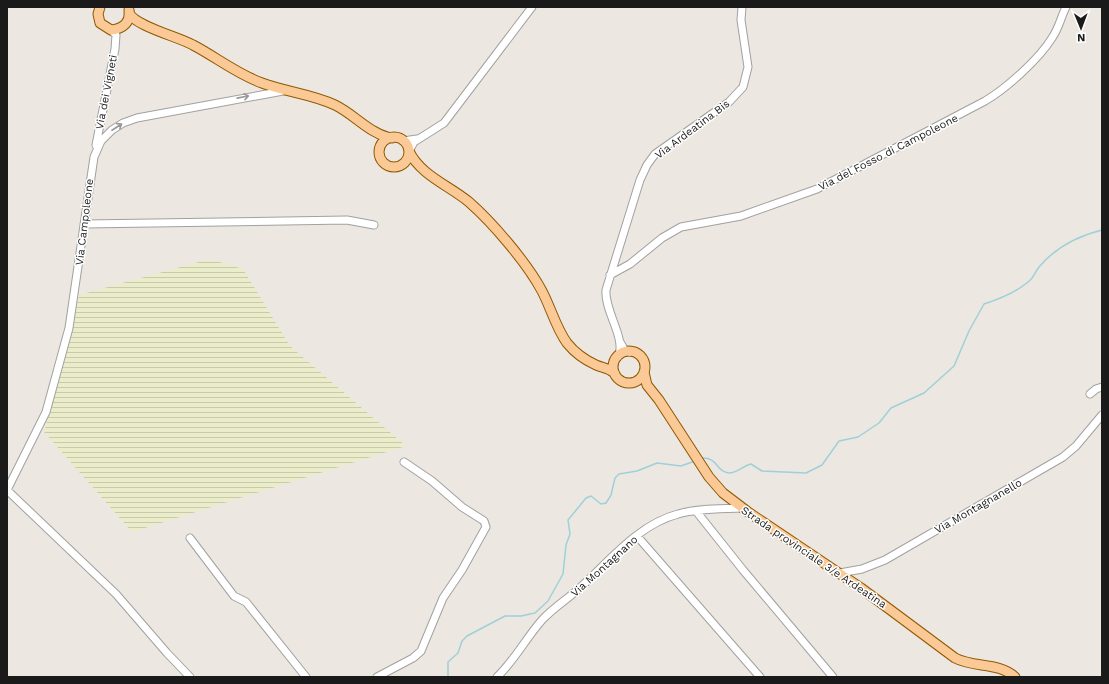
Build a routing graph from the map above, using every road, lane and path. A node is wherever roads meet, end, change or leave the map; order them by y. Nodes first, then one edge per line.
1 (532, 7) edge
2 (742, 7) edge
3 (1066, 7) edge
4 (99, 8) edge
5 (128, 10) edge
6 (142, 24) junction
7 (125, 25) junction
8 (111, 30) junction
9 (289, 91) junction
10 (371, 128) junction
11 (392, 138) junction
12 (419, 138) junction
13 (403, 141) junction
14 (381, 146) junction
15 (409, 151) junction
16 (94, 157) junction
17 (401, 165) junction
18 (424, 170) junction
19 (84, 224) junction
20 (374, 225) dead end
21 (610, 275) junction
22 (620, 342) junction
23 (630, 352) junction
24 (616, 359) junction
25 (602, 367) junction
26 (644, 372) junction
27 (615, 374) junction
28 (633, 383) junction
29 (1102, 387) edge
30 (652, 390) junction
31 (1090, 394) dead end
32 (1102, 415) edge
33 (404, 462) dead end
34 (7, 490) edge
35 (742, 508) junction
36 (696, 511) junction
37 (636, 536) junction
38 (190, 538) dead end
39 (840, 573) junction
40 (167, 653) junction
41 (185, 677) edge
42 (190, 677) edge
43 (306, 677) edge
44 (377, 677) edge
45 (497, 677) edge
46 (760, 677) edge
47 (833, 677) edge
48 (1015, 677) edge

1 - 12 street
2 - 21 street, Via Ardeatina Bis
3 - 21 street, Via del Fosso di Campoleone
4 - 8 main road
5 - 6 main road
5 - 7 main road
6 - 7 main road
6 - 9 main road
7 - 8 main road
8 - 16 street, Via dei Vigneti
9 - 10 main road
16 -> 9 street, Via Campoleone
10 - 11 main road
10 - 14 main road
11 - 13 main road
11 - 14 main road
12 - 13 street
12 - 15 street
13 - 15 main road
14 - 17 main road
15 - 17 main road
15 - 18 main road
16 - 19 street, Via Campoleone
17 - 18 main road
18 - 25 main road
19 - 20 street
19 - 34 street, Via Campoleone
21 - 22 street, Via Ardeatina Bis
22 - 23 street, Via Ardeatina Bis
22 - 24 street, Via Ardeatina Bis
23 - 24 main road
23 - 26 main road
24 - 25 main road
24 - 27 main road
25 - 27 main road
26 - 28 main road
26 - 30 main road, Strada provinciale 3/e Ardeatina
27 - 28 main road
28 - 30 main road
29 - 31 street
30 - 35 main road, Strada provinciale 3/e Ardeatina
32 - 39 street, Via Montagnanello
33 - 44 street
34 - 40 street
35 - 36 street, Via Montagnano
35 - 39 main road, Strada provinciale 3/e Ardeatina
36 - 37 street, Via Montagnano
36 - 47 street
37 - 45 street, Via Montagnano
37 - 46 street
38 - 43 street
39 - 48 main road, Strada provinciale 3/e Ardeatina
40 - 41 street
40 - 42 street

